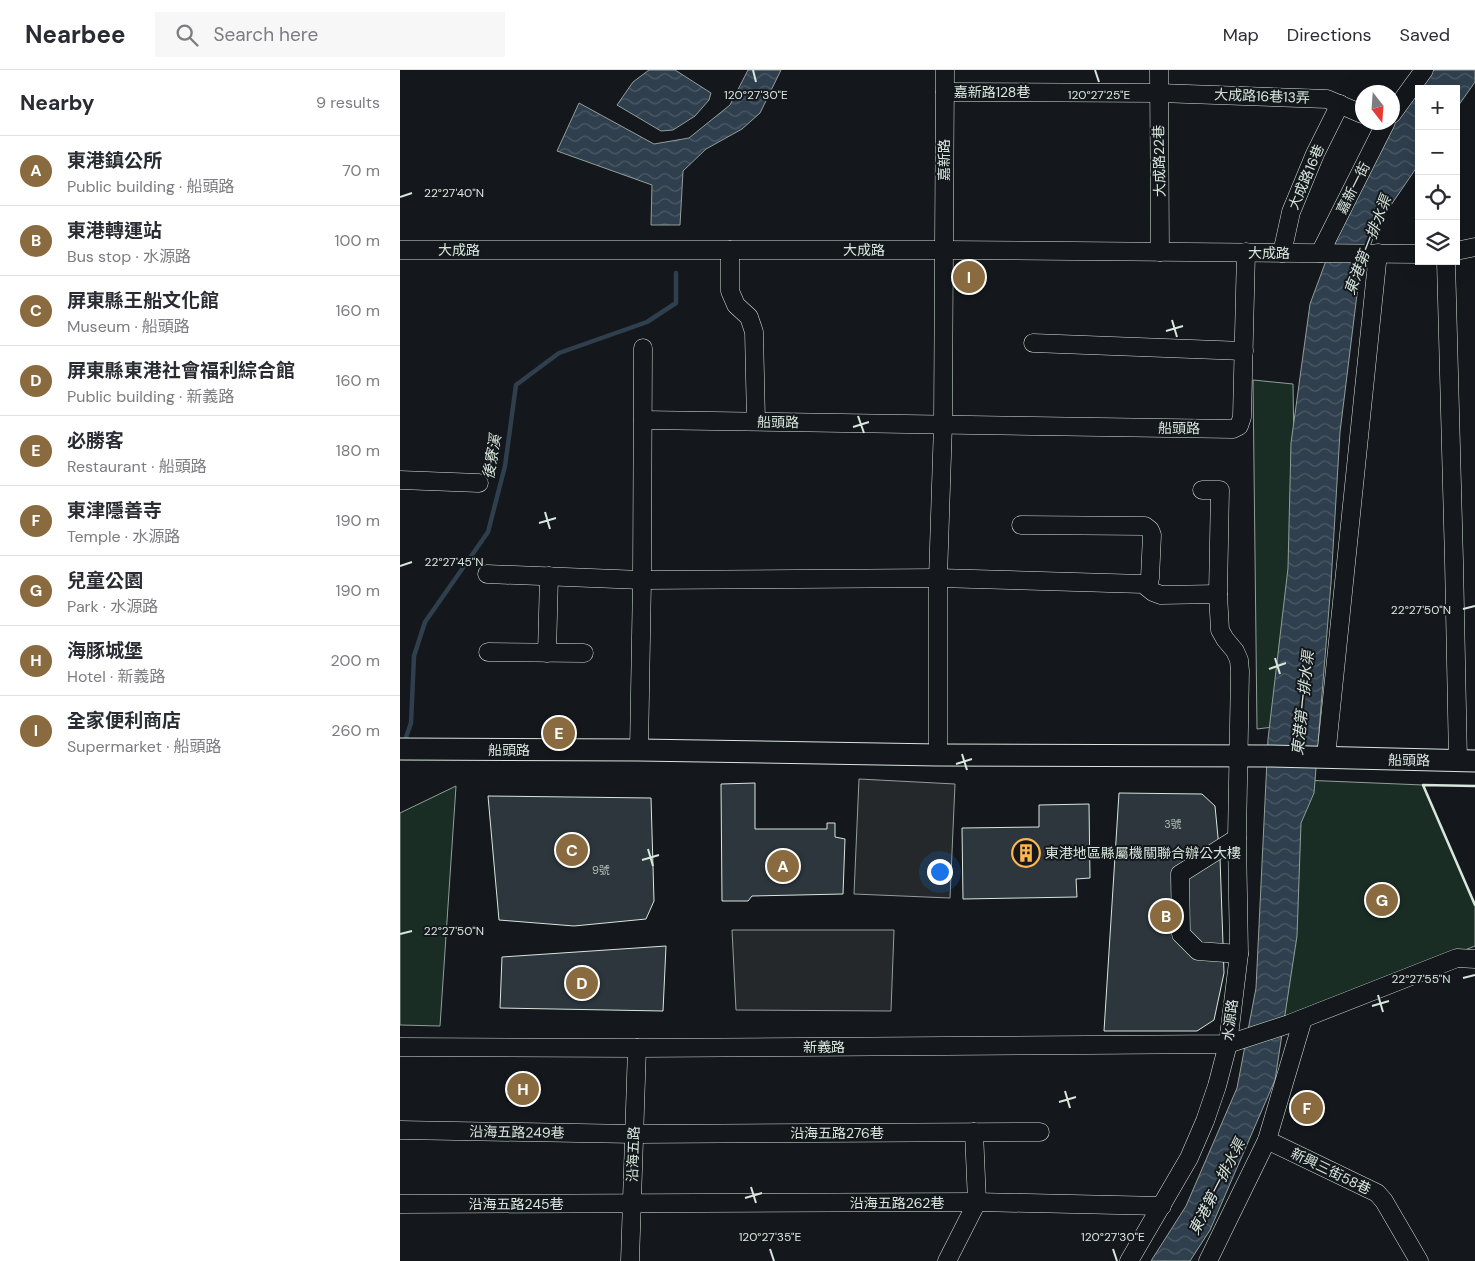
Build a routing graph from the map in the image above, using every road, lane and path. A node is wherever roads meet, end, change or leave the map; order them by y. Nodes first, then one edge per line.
1 (945, 70) edge
2 (1159, 70) edge
3 (1424, 70) edge
4 (945, 92) junction
5 (1159, 93) junction
6 (1400, 102) edge
7 (1340, 104) junction
8 (1355, 111) edge
9 (1382, 130) edge
10 (1475, 247) edge
11 (400, 250) edge
12 (730, 250) junction
13 (944, 250) junction
14 (1460, 251) edge
15 (1160, 252) junction
16 (1246, 252) junction
17 (1282, 253) junction
18 (1324, 253) junction
19 (1378, 253) junction
20 (1415, 254) edge
21 (1446, 265) edge
22 (1033, 343) dead end
23 (643, 348) dead end
24 (1244, 351) junction
25 (643, 420) junction
26 (756, 421) junction
27 (943, 424) junction
28 (400, 480) edge
29 (479, 483) dead end
30 (1202, 490) dead end
31 (1021, 526) dead end
32 (487, 574) dead end
33 (550, 576) junction
34 (938, 578) junction
35 (642, 580) junction
36 (1148, 587) junction
37 (1218, 594) junction
38 (488, 652) dead end
39 (547, 653) junction
40 (584, 653) dead end
41 (400, 749) edge
42 (639, 750) junction
43 (938, 755) junction
44 (1238, 756) junction
45 (1334, 758) junction
46 (1466, 761) edge
47 (1238, 838) junction
48 (1239, 954) junction
49 (1475, 959) edge
50 (1296, 1022) junction
51 (1228, 1044) junction
52 (400, 1047) edge
53 (637, 1048) junction
54 (400, 1130) edge
55 (974, 1132) junction
56 (1040, 1132) dead end
57 (634, 1134) junction
58 (1266, 1140) junction
59 (977, 1202) junction
60 (400, 1204) edge
61 (632, 1204) junction
62 (1162, 1206) junction
63 (630, 1261) edge
64 (947, 1261) edge
65 (1129, 1261) edge
66 (1208, 1261) edge
67 (1419, 1261) edge

1 - 4 street, 嘉新路
2 - 5 street, 大成路22巷
3 - 6 street, 嘉新一街
4 - 5 street, 嘉新路128巷
4 - 13 street, 嘉新路
5 - 7 street, 大成路16巷13弄
5 - 15 street, 大成路22巷
7 - 8 street, 大成路16巷13弄
7 - 17 street, 大成路16巷
9 - 18 street, 嘉新一街
10 - 14 street
11 - 12 street, 大成路
12 - 13 street, 大成路
12 - 26 street
13 - 15 street, 大成路
13 - 27 street
15 - 16 street, 大成路
16 - 17 street, 大成路
16 - 24 street, 船頭路
17 - 18 street, 大成路
18 - 19 street
19 - 20 street
19 - 45 street
21 - 46 street
22 - 24 street
23 - 25 street
24 - 27 street, 船頭路
25 - 26 street, 船頭路
25 - 35 street
26 - 27 street, 船頭路
27 - 34 street
28 - 29 street
30 - 37 street, 水源路
31 - 36 street
32 - 33 street
33 - 35 street
33 - 39 street
34 - 35 street
34 - 36 street
34 - 43 street
35 - 42 street
36 - 37 street
37 - 44 street, 水源路
38 - 39 street
39 - 40 street
41 - 42 main road, 船頭路
42 - 43 main road, 船頭路
43 - 44 main road, 船頭路
44 - 45 main road, 船頭路
44 - 47 street, 水源路
45 - 46 main road, 船頭路
47 - 48 street, 水源路
47 - 48 street
48 - 51 street, 水源路
49 - 50 street
50 - 51 street, 新義路
50 - 58 street
51 - 53 street, 新義路
51 - 62 street, 水源路
52 - 53 street, 新義路
53 - 57 street, 沿海五路
54 - 57 street, 沿海五路249巷
55 - 56 street, 沿海五路276巷
55 - 57 street, 沿海五路276巷
55 - 59 street
57 - 61 street, 沿海五路
58 - 66 street
58 - 67 street, 新興三街58巷
59 - 61 street, 沿海五路262巷
59 - 62 street, 沿海五路262巷
59 - 64 street
60 - 61 street, 沿海五路245巷
61 - 63 street, 沿海五路
62 - 65 street, 水源路

